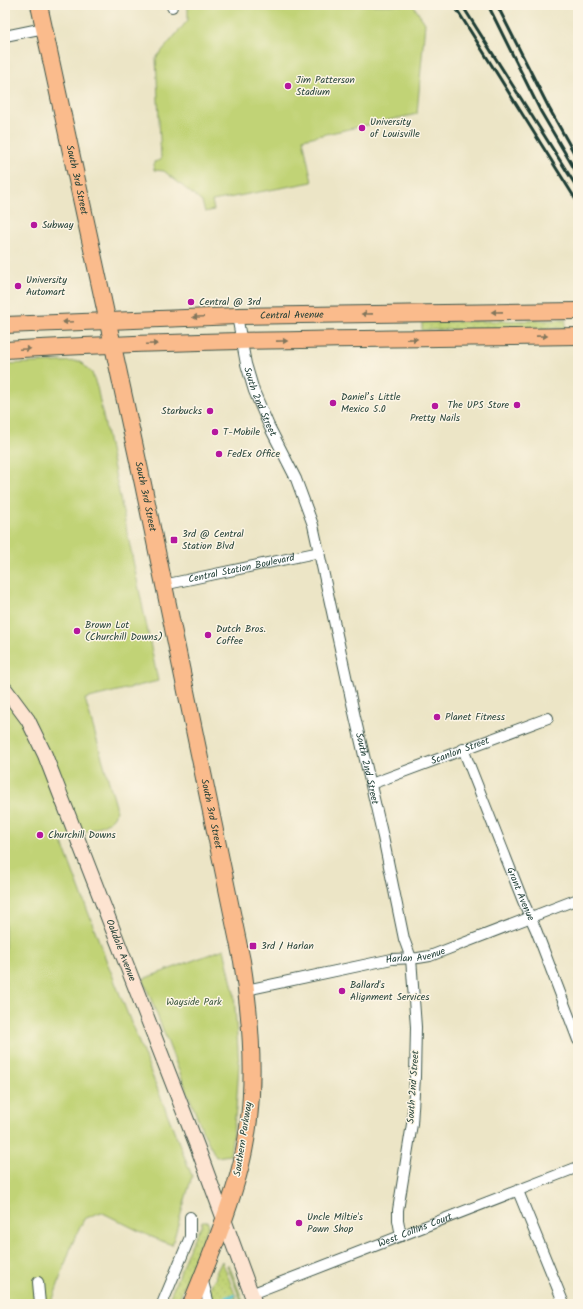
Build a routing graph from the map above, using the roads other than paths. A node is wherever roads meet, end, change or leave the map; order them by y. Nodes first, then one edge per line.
1 (39, 5) edge
2 (44, 28) junction
3 (5, 36) edge
4 (578, 311) edge
5 (236, 316) junction
6 (107, 321) junction
7 (5, 325) edge
8 (578, 336) edge
9 (241, 342) junction
10 (113, 346) junction
11 (5, 350) edge
12 (320, 552) junction
13 (163, 585) junction
14 (5, 689) edge
15 (548, 718) dead end
16 (463, 749) junction
17 (371, 784) junction
18 (578, 899) edge
19 (530, 917) junction
20 (411, 958) junction
21 (246, 990) junction
22 (578, 1040) edge
23 (578, 1167) edge
24 (518, 1191) junction
25 (190, 1217) dead end
26 (224, 1219) junction
27 (401, 1236) junction
28 (202, 1278) junction
29 (38, 1282) dead end
30 (253, 1299) edge
31 (40, 1304) edge
32 (162, 1304) edge
33 (191, 1304) edge
34 (209, 1304) edge
35 (564, 1304) edge

1 - 2 main road, South 3rd Street
2 - 3 street
2 - 6 main road, South 3rd Street
4 -> 5 main road, Central Avenue
5 -> 6 main road, Central Avenue
5 - 9 street, South 2nd Street
6 -> 7 main road, Central Avenue
6 - 10 main road, South 3rd Street
9 -> 8 main road
10 -> 9 main road
9 - 12 street, South 2nd Street
11 -> 10 main road
10 - 13 main road, South 3rd Street
12 - 13 street, Central Station Boulevard
12 - 17 street, South 2nd Street
13 - 21 main road, South 3rd Street
14 - 26 main road, Oakdale Avenue
15 - 16 street, Scanlon Street
16 - 17 street, Scanlon Street
16 - 19 street, Grant Avenue
17 - 20 street, South 2nd Street
18 - 19 street, Harlan Avenue
19 - 20 street, Harlan Avenue
19 - 22 street, Grant Avenue
20 - 21 street, Harlan Avenue
20 - 27 street, South 2nd Street
21 - 26 main road, Southern Parkway
23 - 24 street, West Collins Court
24 - 27 street, West Collins Court
24 - 35 street
25 - 32 street
26 - 28 main road, Southern Parkway
26 - 30 main road
27 - 30 street, West Collins Court
28 - 33 main road, Southern Parkway
28 - 34 street
29 - 31 street

